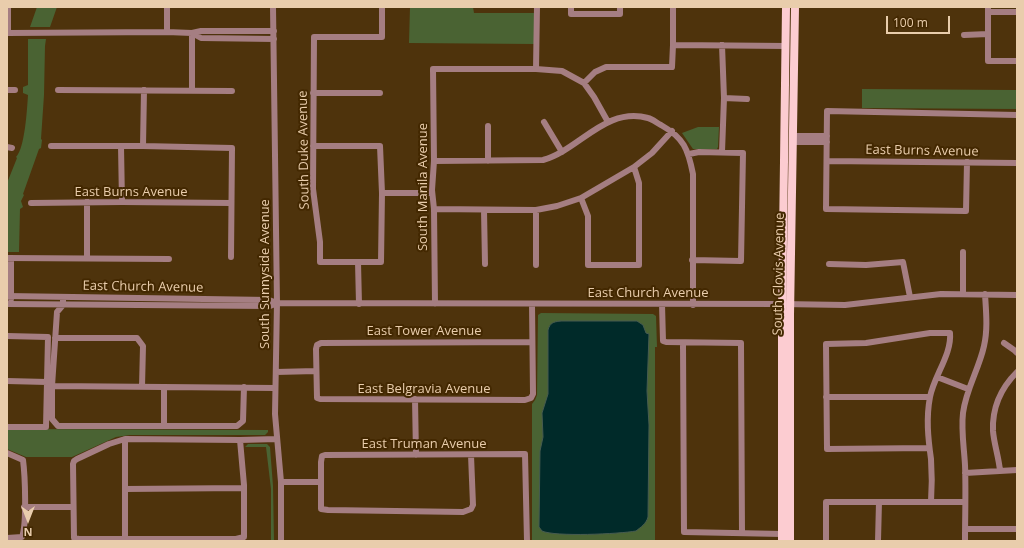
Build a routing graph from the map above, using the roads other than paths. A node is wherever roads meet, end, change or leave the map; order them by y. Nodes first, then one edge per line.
1 (8, 7) edge
2 (167, 7) edge
3 (273, 7) edge
4 (382, 7) edge
5 (537, 7) edge
6 (620, 7) edge
7 (673, 7) edge
8 (786, 7) edge
9 (795, 7) edge
10 (571, 10) edge
11 (988, 10) edge
12 (1017, 12) edge
13 (274, 31) junction
14 (167, 32) junction
15 (8, 33) edge
16 (192, 33) junction
17 (988, 34) junction
18 (964, 35) dead end
19 (274, 38) junction
20 (673, 45) junction
21 (722, 45) junction
22 (786, 46) junction
23 (1017, 61) edge
24 (536, 69) junction
25 (584, 83) junction
26 (794, 85) junction
27 (7, 90) edge
28 (15, 90) dead end
29 (58, 90) dead end
30 (144, 90) junction
31 (192, 90) junction
32 (232, 91) dead end
33 (314, 93) junction
34 (380, 93) dead end
35 (724, 98) junction
36 (747, 99) dead end
37 (1017, 115) edge
38 (544, 122) dead end
39 (608, 122) junction
40 (488, 126) dead end
41 (672, 131) junction
42 (794, 139) junction
43 (827, 139) junction
44 (51, 146) dead end
45 (121, 146) junction
46 (143, 146) junction
47 (313, 146) junction
48 (562, 152) junction
49 (722, 152) junction
50 (689, 154) junction
51 (434, 161) junction
52 (488, 161) junction
53 (827, 161) junction
54 (967, 162) junction
55 (1017, 163) edge
56 (634, 167) junction
57 (382, 193) junction
58 (432, 193) junction
59 (581, 198) junction
60 (87, 202) junction
61 (122, 202) junction
62 (31, 203) dead end
63 (231, 203) junction
64 (434, 209) junction
65 (484, 210) junction
66 (536, 210) junction
67 (963, 252) dead end
68 (231, 257) dead end
69 (9, 258) edge
70 (88, 258) junction
71 (169, 259) dead end
72 (692, 260) junction
73 (358, 262) junction
74 (485, 264) dead end
75 (829, 264) dead end
76 (536, 265) dead end
77 (963, 294) junction
78 (985, 294) junction
79 (1017, 295) edge
80 (9, 296) edge
81 (63, 296) junction
82 (910, 297) junction
83 (277, 303) junction
84 (9, 304) edge
85 (359, 304) junction
86 (435, 304) junction
87 (532, 304) junction
88 (662, 304) junction
89 (786, 304) junction
90 (63, 305) junction
91 (693, 305) junction
92 (7, 336) edge
93 (51, 337) junction
94 (532, 342) junction
95 (683, 343) junction
96 (1004, 343) dead end
97 (1017, 353) edge
98 (316, 371) junction
99 (276, 372) junction
100 (1017, 372) edge
101 (937, 377) junction
102 (7, 381) edge
103 (49, 384) junction
104 (142, 387) junction
105 (164, 387) junction
106 (244, 387) junction
107 (275, 388) junction
108 (968, 389) junction
109 (930, 396) junction
110 (826, 397) junction
111 (416, 399) junction
112 (164, 426) junction
113 (7, 427) edge
114 (125, 439) junction
115 (277, 439) junction
116 (240, 440) junction
117 (929, 448) junction
118 (7, 453) edge
119 (416, 455) junction
120 (472, 455) junction
121 (1017, 470) edge
122 (1000, 471) junction
123 (965, 473) junction
124 (282, 482) junction
125 (321, 482) junction
126 (244, 488) junction
127 (125, 489) junction
128 (879, 502) junction
129 (932, 502) junction
130 (965, 502) junction
131 (24, 507) junction
132 (73, 507) junction
133 (965, 529) junction
134 (1017, 529) edge
135 (742, 533) junction
136 (7, 538) edge
137 (125, 539) junction
138 (784, 539) edge
139 (281, 541) edge
140 (527, 541) edge
141 (790, 541) edge
142 (826, 541) edge
143 (878, 541) edge
144 (965, 541) edge

1 - 15 street
2 - 14 street
3 - 13 street, South Sunnyside Avenue
4 - 33 street, South Duke Avenue
5 - 24 street
6 - 10 street
7 - 20 street
8 - 22 main road, South Clovis Avenue
9 - 26 main road, South Clovis Avenue
11 - 12 street
11 - 17 street
13 - 16 street
13 - 19 street, South Sunnyside Avenue
14 - 15 street
14 - 16 street
16 - 19 street
16 - 31 street
17 - 18 street
17 - 23 street
19 - 83 street, South Sunnyside Avenue
20 - 21 street
20 - 25 street
21 - 22 street
21 - 35 street
22 - 26 main road
22 - 89 main road, South Clovis Avenue
24 - 25 street
24 - 51 street, South Manila Avenue
25 - 39 street
26 - 42 main road, South Clovis Avenue
27 - 28 street
29 - 30 street
30 - 31 street
30 - 46 street
31 - 32 street
33 - 34 street
33 - 47 street, South Duke Avenue
35 - 36 street
35 - 49 street
37 - 43 street
38 - 48 street
39 - 41 street
39 - 48 street
40 - 52 street
41 - 50 street
41 - 56 street
42 - 43 street
42 - 89 main road, South Clovis Avenue
43 - 53 street
44 - 45 street
45 - 46 street
45 - 61 street
46 - 63 street
47 - 57 street
47 - 73 street, South Duke Avenue
48 - 52 street
49 - 50 street
49 - 72 street
50 - 72 street
51 - 52 street
51 - 58 street, South Manila Avenue
53 - 54 street, East Burns Avenue
53 - 54 street
54 - 55 street, East Burns Avenue
56 - 59 street
56 - 59 street
57 - 58 street
57 - 73 street
58 - 64 street, South Manila Avenue
59 - 66 street
60 - 61 street, East Burns Avenue
60 - 62 street, East Burns Avenue
60 - 70 street
61 - 63 street, East Burns Avenue
63 - 68 street
64 - 65 street
64 - 86 street, South Manila Avenue
65 - 66 street
65 - 74 street
66 - 76 street
67 - 77 street
69 - 70 street
69 - 80 street
70 - 71 street
72 - 91 street
73 - 85 street
75 - 82 street
77 - 78 street, East Church Avenue
77 - 82 street, East Church Avenue
78 - 79 street, East Church Avenue
78 - 108 street
80 - 81 street, East Church Avenue
80 - 84 street
81 - 83 street, East Church Avenue
81 - 90 street
82 - 89 street, East Church Avenue
83 - 85 street, East Church Avenue
83 - 90 street, East Church Avenue
83 - 99 street, South Sunnyside Avenue
84 - 90 street, East Church Avenue
85 - 86 street, East Church Avenue
86 - 87 street, East Church Avenue
87 - 88 street, East Church Avenue
87 - 94 street
88 - 91 street, East Church Avenue
88 - 95 street
89 - 91 street, East Church Avenue
89 - 138 main road, South Clovis Avenue
89 - 141 main road, South Clovis Avenue
90 - 93 street
92 - 93 street
93 - 103 street
93 - 104 street
94 - 98 street, East Tower Avenue
94 - 111 street, East Belgravia Avenue
95 - 135 street
95 - 135 street
96 - 97 street
98 - 99 street
98 - 111 street, East Belgravia Avenue
99 - 107 street, South Sunnyside Avenue
100 - 122 street
101 - 108 street
101 - 109 street
101 - 110 street
102 - 103 street
103 - 104 street
103 - 112 street
103 - 113 street
104 - 105 street
105 - 106 street
105 - 112 street
106 - 107 street
106 - 112 street
107 - 115 street, South Sunnyside Avenue
108 - 123 street
109 - 110 street
109 - 117 street
110 - 117 street
111 - 119 street
114 - 116 street
114 - 127 street
114 - 132 street
115 - 116 street
115 - 124 street, South Sunnyside Avenue
116 - 126 street
117 - 129 street
118 - 131 street
119 - 120 street, East Truman Avenue
119 - 125 street, East Truman Avenue
120 - 125 street
120 - 140 street, East Truman Avenue
121 - 122 street
122 - 123 street
123 - 130 street
124 - 125 street
124 - 139 street, South Sunnyside Avenue
126 - 127 street
126 - 137 street
127 - 137 street
128 - 129 street
128 - 142 street
128 - 143 street
129 - 130 street
130 - 133 street
131 - 132 street
131 - 136 street
132 - 137 street
133 - 134 street
133 - 144 street
135 - 138 street

